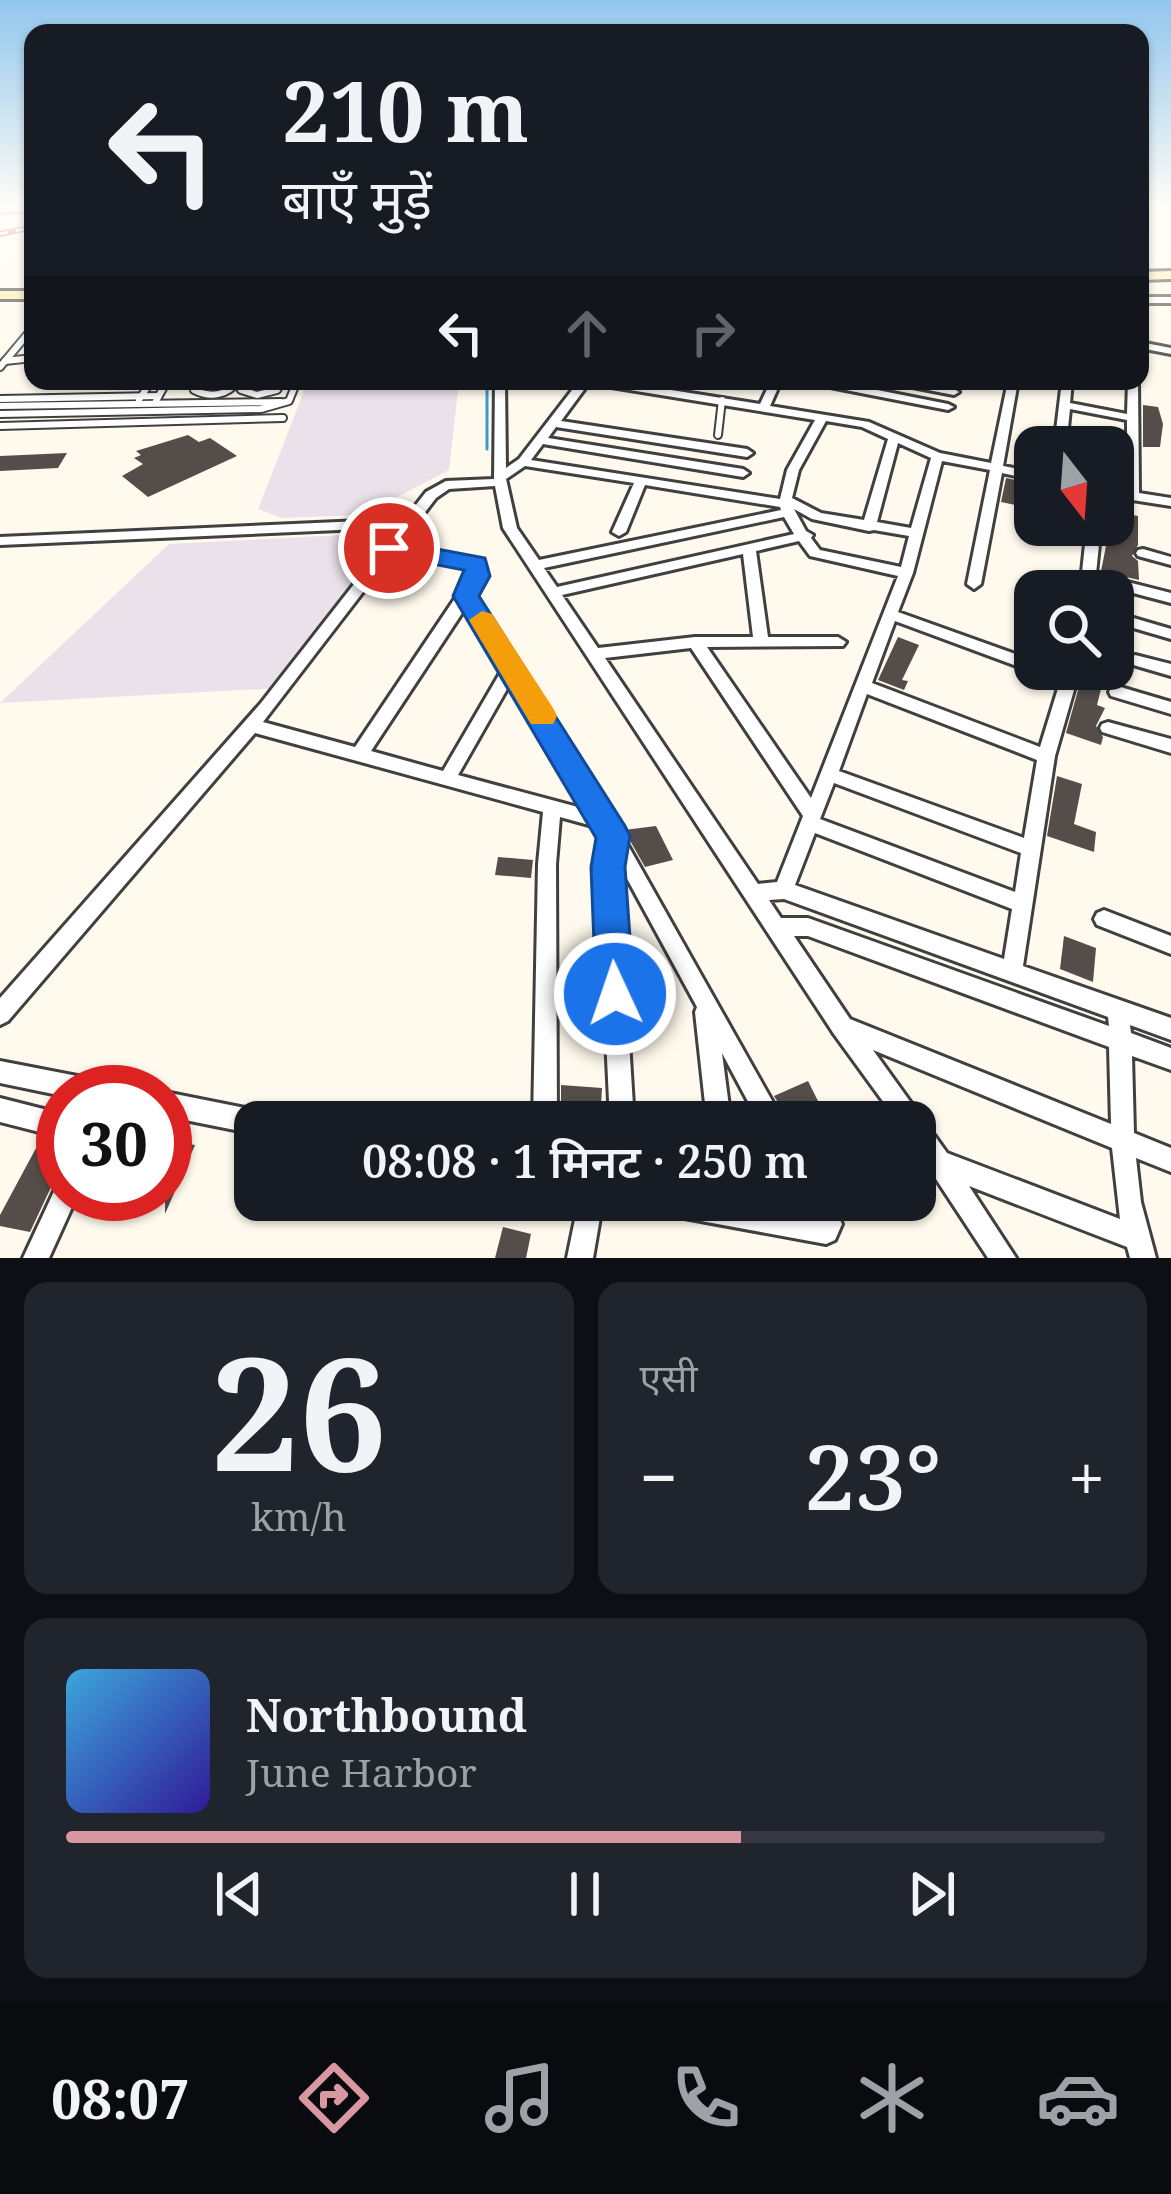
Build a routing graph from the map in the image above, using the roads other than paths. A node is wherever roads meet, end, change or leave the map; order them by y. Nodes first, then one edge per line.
1 (24, 338) edge
2 (22, 359) edge
3 (2, 364) edge
4 (146, 390) edge
5 (162, 390) edge
6 (244, 390) edge
7 (277, 390) edge
8 (293, 390) edge
9 (500, 390) edge
10 (582, 390) edge
11 (652, 390) edge
12 (772, 390) edge
13 (863, 390) edge
14 (944, 390) edge
15 (1011, 390) edge
16 (1065, 390) edge
17 (1133, 390) edge
18 (954, 392) dead end
19 (722, 400) junction
20 (137, 404) junction
21 (154, 404) junction
22 (0, 406) edge
23 (210, 406) junction
24 (764, 406) junction
25 (948, 406) dead end
26 (1064, 406) junction
27 (824, 416) junction
28 (283, 418) dead end
29 (1133, 418) junction
30 (203, 420) junction
31 (554, 423) junction
32 (0, 426) edge
33 (1062, 426) edge
34 (1133, 426) edge
35 (718, 435) dead end
36 (895, 438) junction
37 (541, 440) junction
38 (747, 453) dead end
39 (937, 456) junction
40 (524, 462) junction
41 (998, 468) junction
42 (1014, 471) edge
43 (743, 473) dead end
44 (641, 481) junction
45 (496, 484) junction
46 (1134, 496) edge
47 (1171, 502) edge
48 (787, 505) junction
49 (409, 523) junction
50 (869, 527) junction
51 (619, 532) dead end
52 (917, 533) junction
53 (806, 535) junction
54 (0, 541) edge
55 (389, 548) junction
56 (749, 548) junction
57 (1143, 554) dead end
58 (1171, 561) edge
59 (537, 565) junction
60 (906, 573) junction
61 (974, 584) dead end
62 (555, 592) junction
63 (1134, 592) edge
64 (466, 596) junction
65 (1171, 598) edge
66 (890, 614) junction
67 (1134, 623) edge
68 (1171, 634) edge
69 (761, 640) junction
70 (694, 642) junction
71 (838, 642) dead end
72 (594, 654) junction
73 (1014, 659) edge
74 (1136, 660) dead end
75 (512, 666) junction
76 (1171, 670) edge
77 (863, 686) junction
78 (1066, 690) edge
79 (1117, 692) dead end
80 (1171, 708) edge
81 (250, 725) junction
82 (1108, 728) dead end
83 (1171, 746) edge
84 (358, 755) junction
85 (1046, 756) junction
86 (828, 774) junction
87 (447, 779) junction
88 (552, 809) junction
89 (811, 819) junction
90 (609, 829) junction
91 (1031, 849) junction
92 (784, 890) junction
93 (754, 893) junction
94 (1023, 904) junction
95 (1103, 920) dead end
96 (777, 927) junction
97 (1171, 945) edge
98 (1012, 971) junction
99 (704, 1003) junction
100 (0, 1014) edge
101 (842, 1027) junction
102 (1120, 1027) junction
103 (1171, 1029) edge
104 (1171, 1059) edge
105 (0, 1072) edge
106 (36, 1079) edge
107 (545, 1101) edge
108 (621, 1101) edge
109 (716, 1101) edge
110 (760, 1101) edge
111 (897, 1101) edge
112 (192, 1109) edge
113 (0, 1110) edge
114 (234, 1118) edge
115 (36, 1119) edge
116 (1125, 1142) junction
117 (936, 1155) edge
118 (1171, 1160) edge
119 (942, 1163) junction
120 (53, 1221) edge
121 (587, 1221) edge
122 (784, 1221) edge
123 (828, 1221) edge
124 (1139, 1247) edge
125 (36, 1258) edge
126 (580, 1258) edge
127 (1003, 1258) edge

1 - 3 lane
2 - 3 lane
4 - 20 lane
5 - 21 lane
6 - 7 lane
8 - 23 lane
9 - 45 street
10 - 31 street
11 - 19 street
12 - 24 street
13 - 25 street
14 - 18 street
15 - 41 street
16 - 26 street
17 - 29 street
19 - 24 street
19 - 35 lane
20 - 21 lane
20 - 21 lane
20 - 22 lane
20 - 22 lane
21 - 23 lane
23 - 30 lane
24 - 27 street
26 - 29 street
26 - 33 street
27 - 36 street
27 - 48 street
28 - 30 lane
29 - 34 street
30 - 32 lane
31 - 37 street
31 - 38 street
36 - 39 street
36 - 50 street
37 - 40 street
37 - 43 street
39 - 41 street
39 - 52 street
40 - 44 street
40 - 45 street
41 - 42 street
41 - 61 street
44 - 48 street
44 - 51 street
45 - 49 street
45 - 59 street
46 - 47 street
48 - 50 street
48 - 53 street
48 - 59 street
49 - 54 lane
49 - 55 street
50 - 52 street
52 - 60 street
53 - 56 street
53 - 60 street
55 - 64 street
55 - 81 street
56 - 62 street
56 - 69 street
57 - 58 street
59 - 62 street
60 - 66 street
62 - 72 street
63 - 65 street
64 - 75 street
64 - 84 street
66 - 73 street
66 - 77 street
67 - 68 street
69 - 70 street
69 - 71 street
70 - 72 street
70 - 89 street
72 - 93 street
74 - 76 street
75 - 87 street
75 - 90 street
77 - 85 street
77 - 86 street
78 - 85 street
79 - 80 street
81 - 84 street
81 - 100 street
82 - 83 street
84 - 87 street
85 - 91 street
86 - 89 street
86 - 91 street
87 - 88 street
88 - 90 street
88 - 107 street
89 - 92 street
89 - 94 street
90 - 99 street
90 - 108 street
91 - 94 street
92 - 93 street
92 - 98 street
93 - 96 street
94 - 98 street
95 - 97 street
96 - 101 street
96 - 102 street
98 - 102 street
99 - 109 street
99 - 110 street
101 - 111 street
101 - 116 street
102 - 103 street
102 - 104 street
102 - 116 street
105 - 106 street
112 - 114 street
113 - 115 street
116 - 118 street
116 - 124 street
117 - 119 street
119 - 124 street
119 - 127 street
120 - 125 street
121 - 126 street
122 - 123 street

